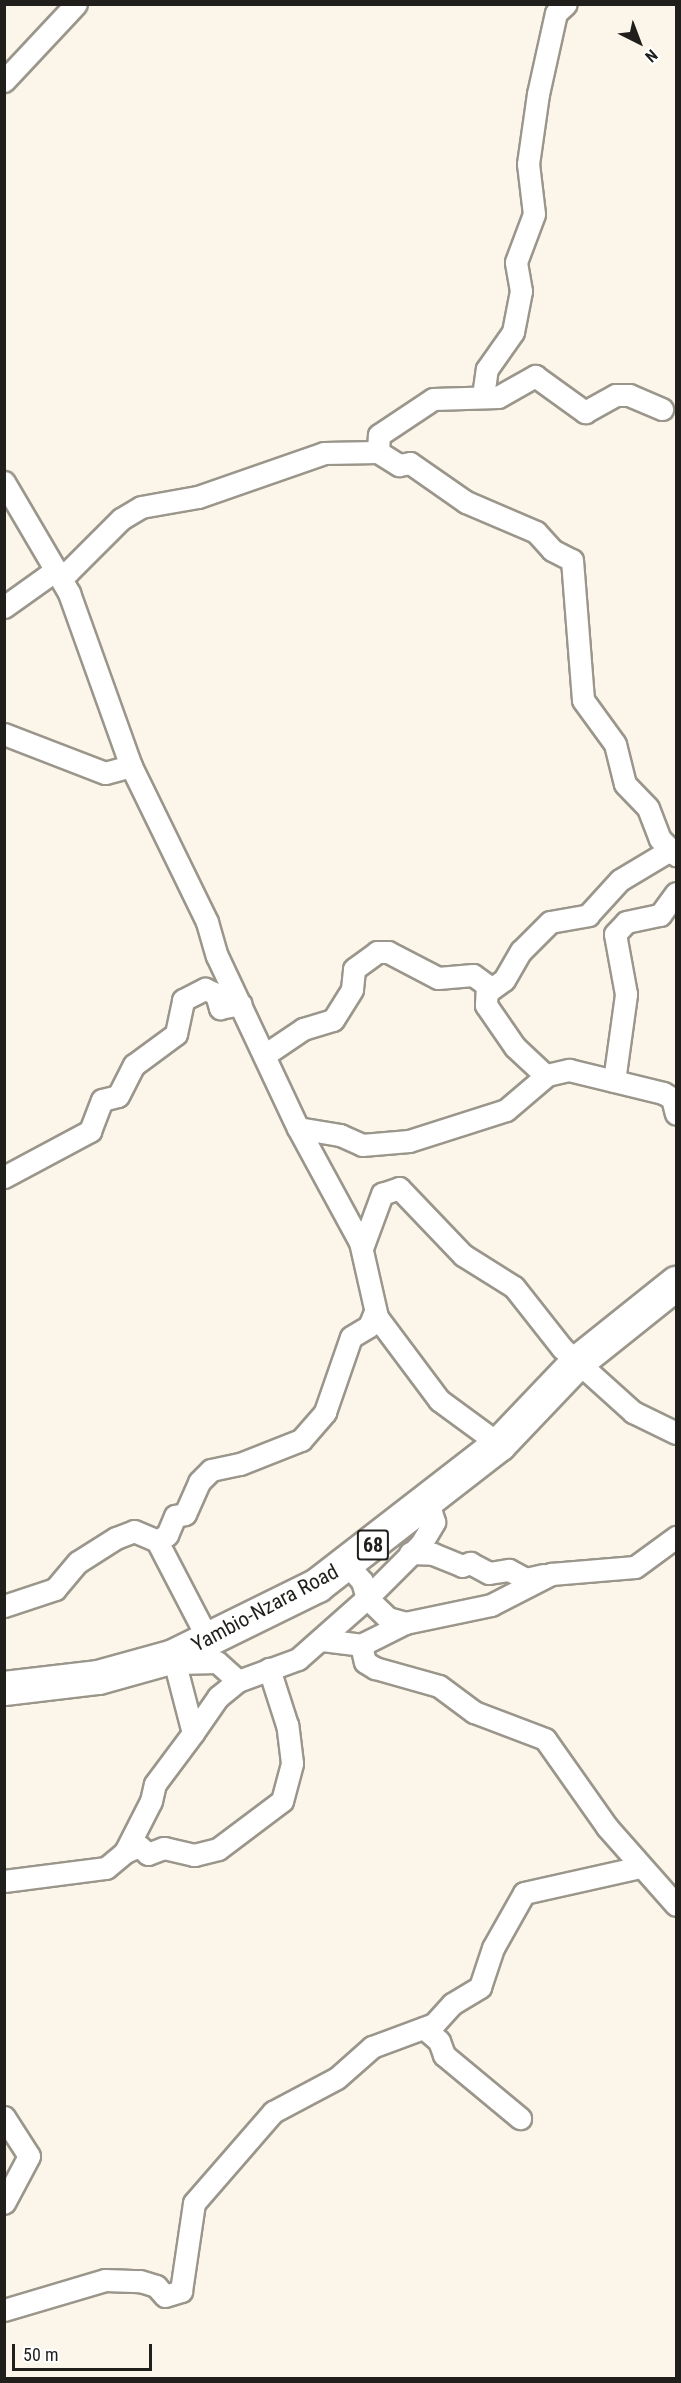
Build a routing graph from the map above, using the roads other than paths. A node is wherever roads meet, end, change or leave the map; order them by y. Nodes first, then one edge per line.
1 (76, 4) edge
2 (566, 4) edge
3 (4, 81) edge
4 (483, 396) junction
5 (662, 409) dead end
6 (378, 452) junction
7 (4, 482) edge
8 (60, 573) junction
9 (4, 607) edge
10 (4, 734) edge
11 (131, 766) junction
12 (673, 852) edge
13 (676, 893) edge
14 (588, 915) junction
15 (626, 922) junction
16 (490, 990) junction
17 (241, 1004) junction
18 (266, 1054) junction
19 (546, 1076) junction
20 (614, 1082) junction
21 (675, 1104) edge
22 (298, 1128) junction
23 (4, 1177) edge
24 (362, 1248) junction
25 (676, 1282) edge
26 (375, 1312) junction
27 (577, 1362) junction
28 (676, 1433) edge
29 (499, 1444) junction
30 (676, 1537) edge
31 (157, 1541) junction
32 (399, 1550) junction
33 (347, 1564) junction
34 (551, 1574) junction
35 (367, 1598) junction
36 (4, 1606) edge
37 (405, 1623) junction
38 (208, 1640) junction
39 (322, 1640) junction
40 (361, 1645) junction
41 (174, 1660) junction
42 (268, 1669) junction
43 (238, 1681) junction
44 (4, 1688) edge
45 (193, 1733) junction
46 (125, 1852) junction
47 (640, 1867) junction
48 (4, 1881) edge
49 (676, 1905) edge
50 (424, 2028) junction
51 (4, 2117) edge
52 (520, 2118) dead end
53 (4, 2203) edge
54 (4, 2310) edge

1 - 3 street
2 - 4 street
4 - 5 street
4 - 6 street
6 - 8 street
6 - 12 street
7 - 8 street
8 - 9 street
8 - 11 street
10 - 11 street
11 - 17 street
12 - 14 street
13 - 15 street
14 - 15 street
14 - 16 street
15 - 20 street
16 - 18 street
16 - 19 street
17 - 18 street
17 - 23 street
18 - 22 street
19 - 20 street
19 - 22 street
20 - 21 street
22 - 24 street
24 - 26 street
24 - 27 street
25 - 27 main road, Yambio-Nzara Road / 68
26 - 29 street
26 - 31 street
27 - 28 street
27 - 29 main road, Yambio-Nzara Road / 68
29 - 32 main road, Yambio-Nzara Road / 68
30 - 34 street
31 - 36 street
31 - 38 street
32 - 33 main road, Yambio-Nzara Road / 68
32 - 34 street
32 - 35 street
33 - 35 street
33 - 38 main road, Yambio-Nzara Road / 68
34 - 37 street
35 - 37 street
35 - 39 street
37 - 40 street
38 - 41 main road, Yambio-Nzara Road / 68
39 - 40 street
39 - 42 street
40 - 47 street
41 - 43 street
41 - 44 main road, Yambio-Nzara Road / 68
41 - 45 street
42 - 43 street
42 - 46 street
43 - 45 street
45 - 46 street
46 - 48 street
47 - 49 street
47 - 50 street
50 - 52 street
50 - 54 street
51 - 53 street

